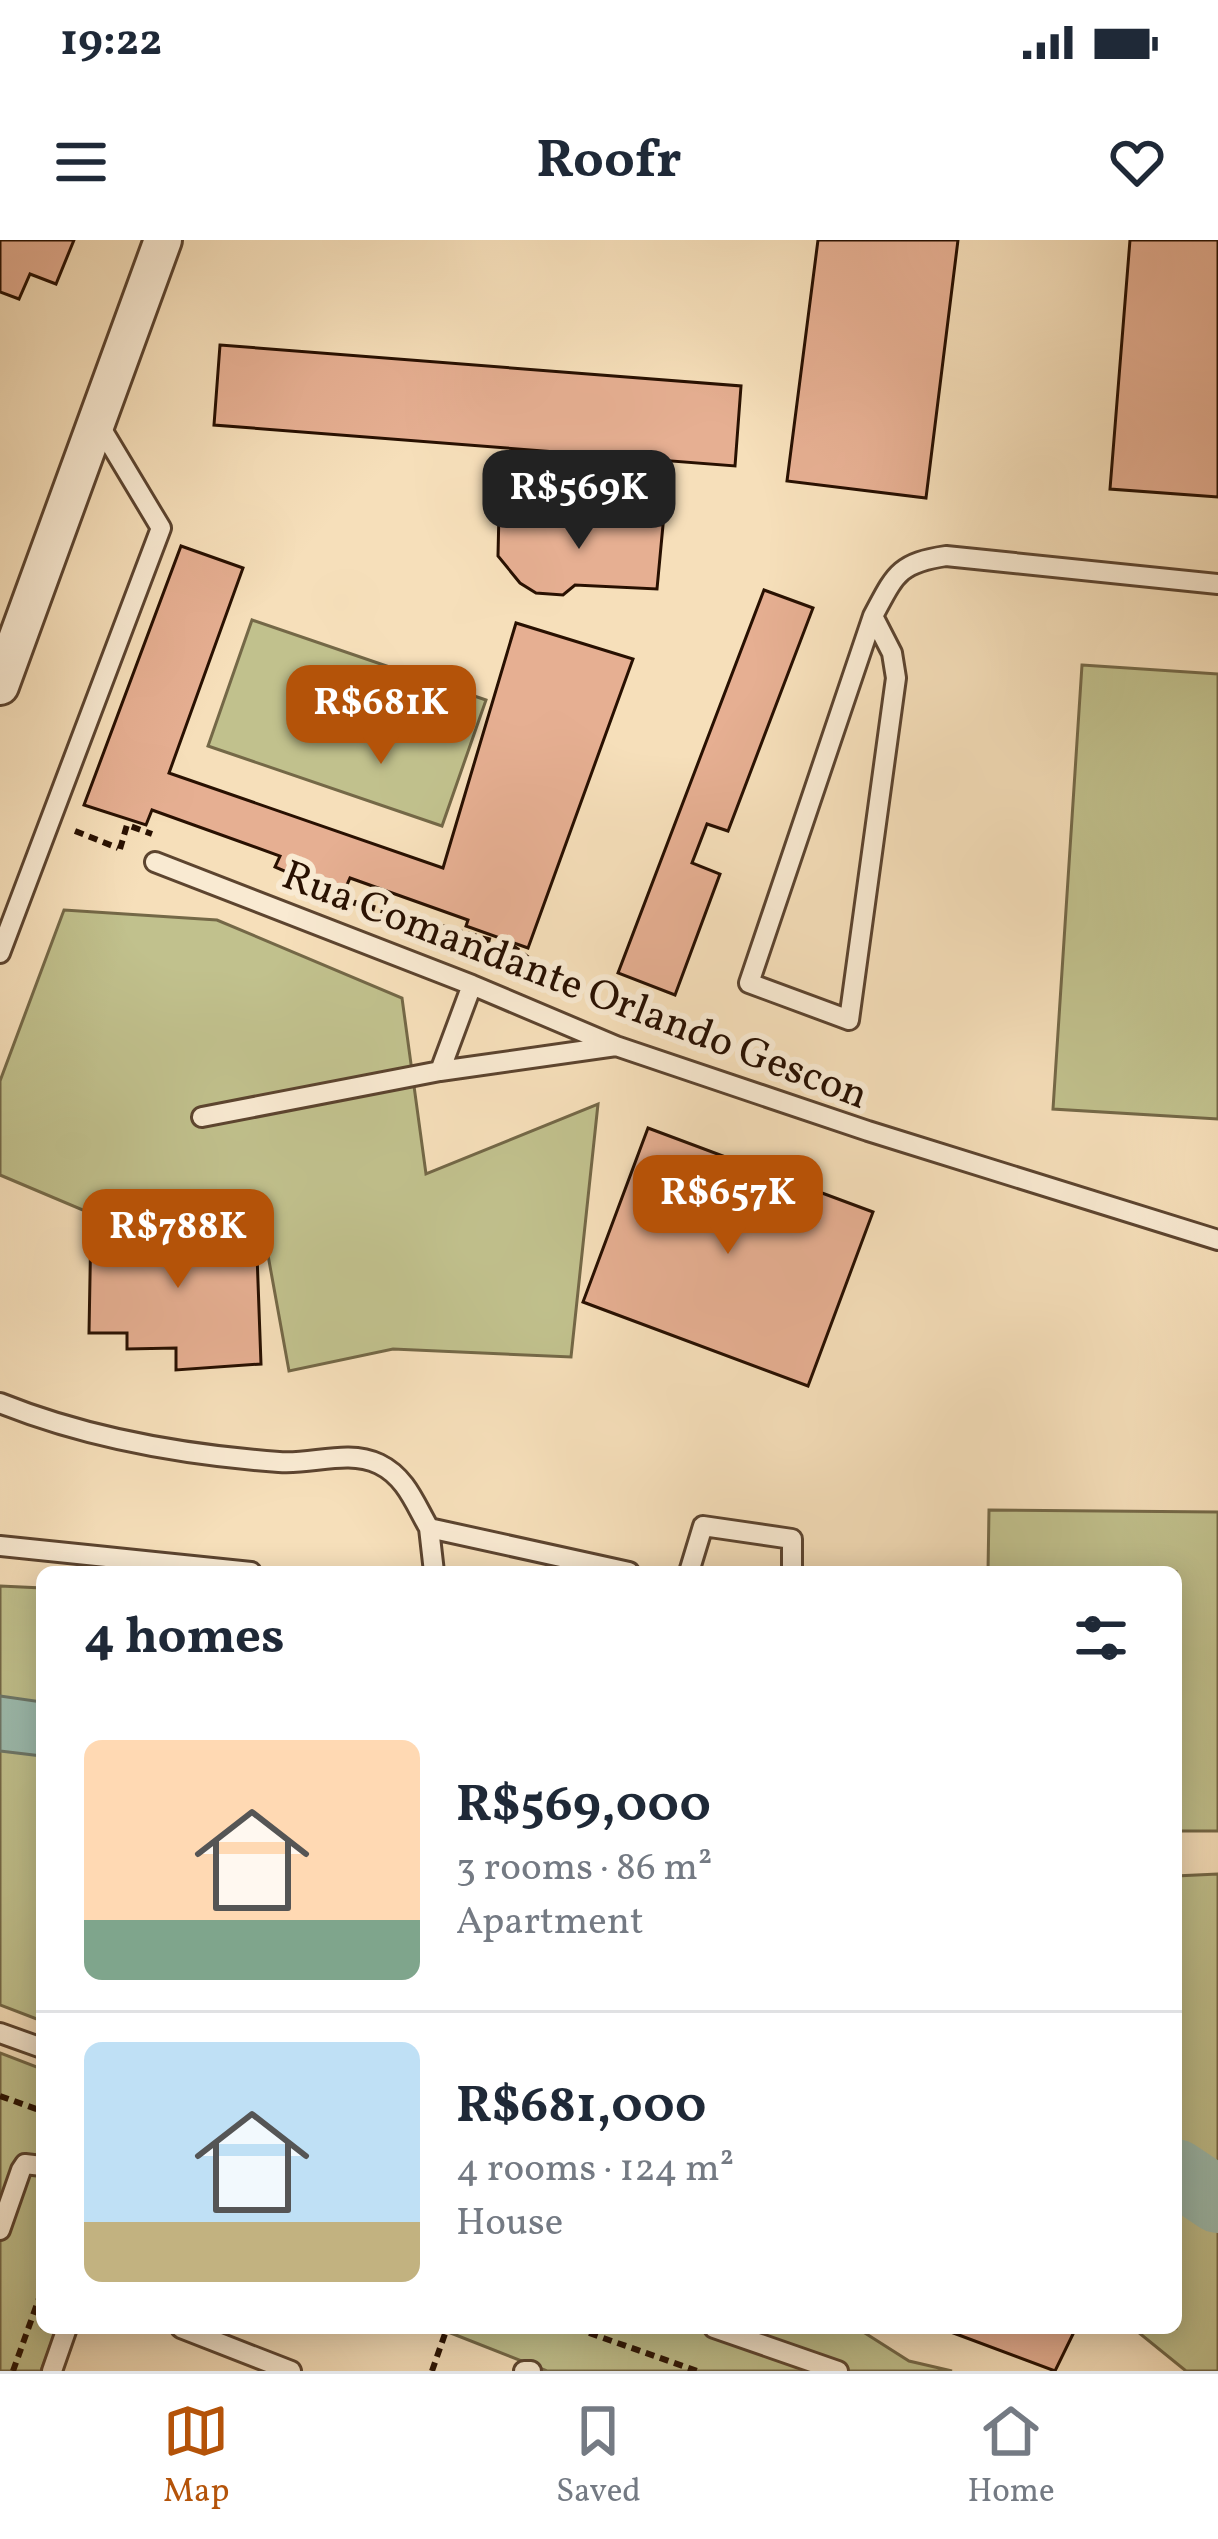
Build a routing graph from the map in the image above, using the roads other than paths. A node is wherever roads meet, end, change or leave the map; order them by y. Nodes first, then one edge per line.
1 (163, 240) edge
2 (97, 421) junction
3 (1218, 584) edge
4 (873, 616) junction
5 (0, 686) edge
6 (155, 862) road end
7 (0, 953) edge
8 (472, 985) junction
9 (616, 1046) junction
10 (440, 1071) junction
11 (202, 1117) dead end
12 (1218, 1240) edge
13 (0, 1403) edge
14 (429, 1528) junction
15 (0, 1546) edge
16 (193, 1566) edge
17 (433, 1566) edge
18 (602, 1566) edge
19 (691, 1566) edge
20 (792, 1566) edge
21 (0, 2033) edge
22 (36, 2046) edge
23 (36, 2165) edge
24 (0, 2230) edge
25 (65, 2334) edge
26 (196, 2334) edge
27 (731, 2334) edge
28 (52, 2371) edge
29 (290, 2371) edge
30 (838, 2371) edge

1 - 2 street
2 - 5 street
2 - 7 lane
3 - 4 lane
4 - 4 lane
6 - 8 lane, Rua Comandante Orlando Gescon
8 - 9 lane, Rua Comandante Orlando Gescon
8 - 10 lane
9 - 10 lane
9 - 12 lane, Rua Comandante Orlando Gescon
10 - 11 lane
13 - 14 lane
14 - 17 lane
14 - 18 lane
15 - 16 lane
19 - 20 lane
21 - 22 lane
23 - 24 lane
25 - 28 lane
26 - 29 lane
27 - 30 lane

